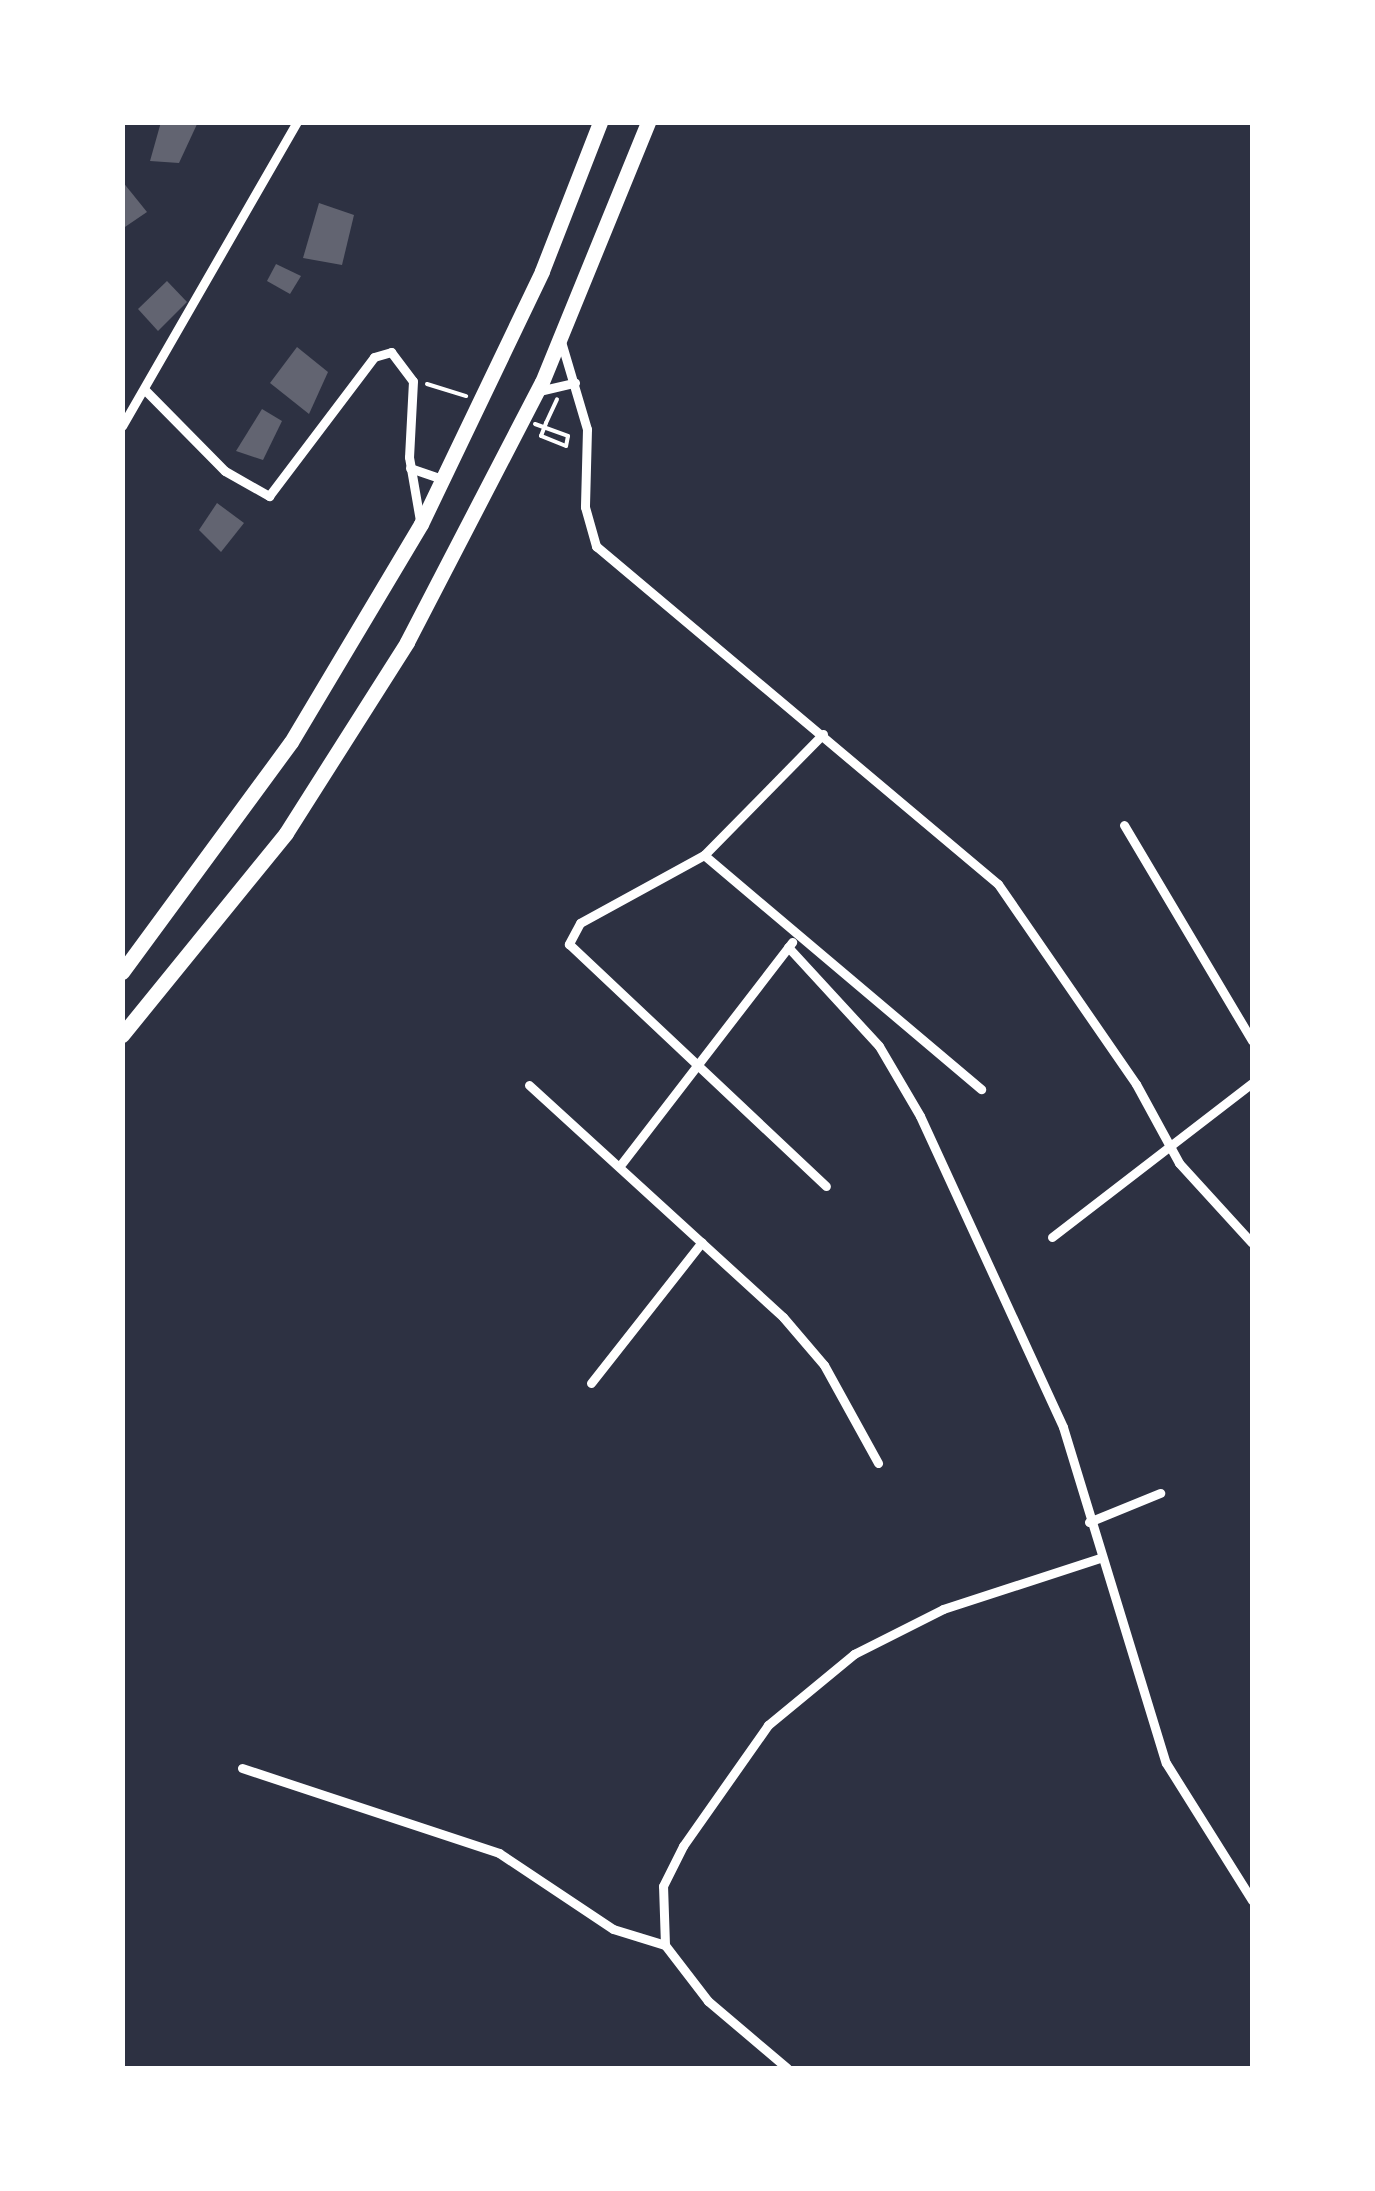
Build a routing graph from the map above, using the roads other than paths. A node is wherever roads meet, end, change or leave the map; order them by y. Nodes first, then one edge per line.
1 (297, 122) edge
2 (600, 122) edge
3 (648, 122) edge
4 (560, 338) junction
5 (575, 383) junction
6 (146, 391) junction
7 (537, 391) junction
8 (122, 426) edge
9 (410, 468) junction
10 (444, 479) junction
11 (421, 524) junction
12 (823, 734) junction
13 (1124, 824) dead end
14 (704, 855) junction
15 (797, 936) junction
16 (788, 947) junction
17 (122, 972) edge
18 (122, 1035) edge
19 (1252, 1041) edge
20 (699, 1065) junction
21 (1252, 1083) edge
22 (529, 1085) dead end
23 (982, 1089) dead end
24 (1168, 1144) junction
25 (622, 1163) junction
26 (826, 1186) dead end
27 (1052, 1237) dead end
28 (702, 1242) junction
29 (1252, 1243) edge
30 (591, 1383) dead end
31 (878, 1463) dead end
32 (1160, 1493) dead end
33 (1089, 1522) junction
34 (1100, 1558) junction
35 (242, 1768) dead end
36 (1252, 1900) edge
37 (665, 1945) junction
38 (787, 2068) edge

1 - 6 street
2 - 10 highway
3 - 4 highway
4 - 5 street
4 - 7 highway
5 - 7 street
5 - 12 street
6 - 8 street
6 - 9 street
7 - 18 highway
9 - 10 street
9 - 11 street
10 - 11 highway
11 - 17 highway
12 - 14 street
12 - 24 street
13 - 19 street
14 - 15 street
14 - 20 street
15 - 16 street
15 - 23 street
16 - 20 street
16 - 33 street
20 - 25 street
20 - 26 street
21 - 24 street
22 - 25 street
24 - 27 street
24 - 29 street
25 - 28 street
28 - 30 street
28 - 31 street
32 - 33 street
33 - 34 street
34 - 36 street
34 - 37 street
35 - 37 street
37 - 38 street

